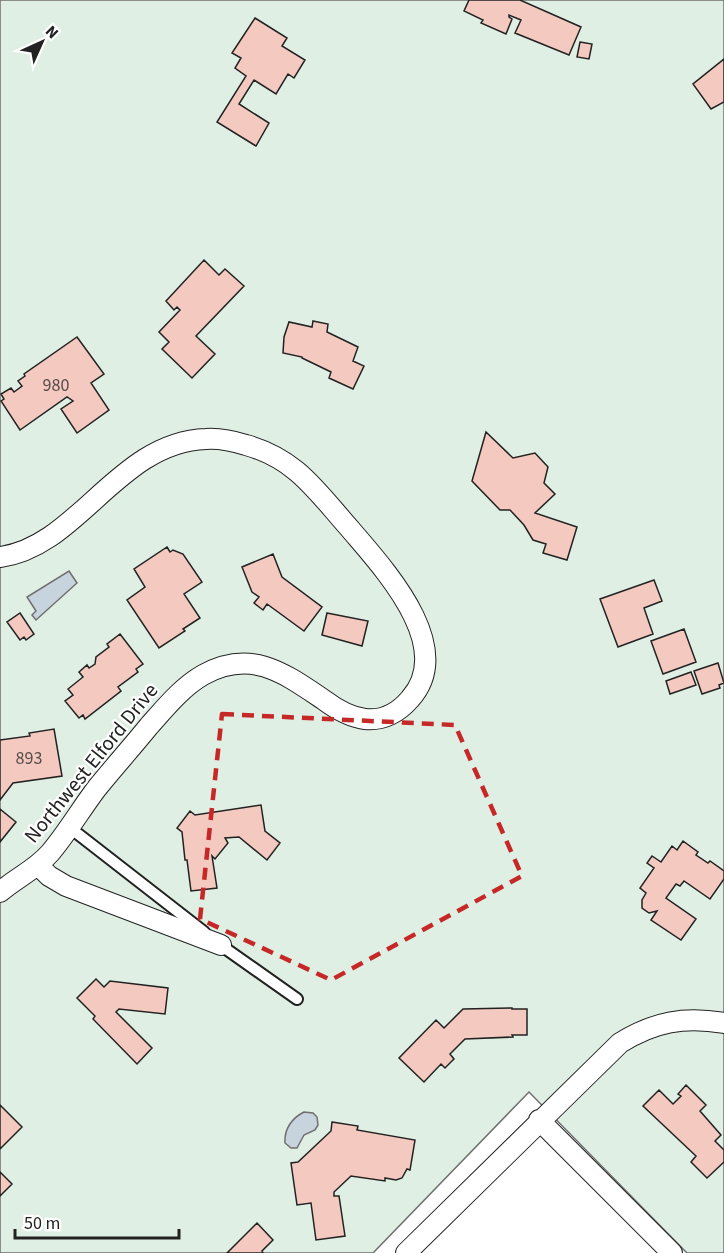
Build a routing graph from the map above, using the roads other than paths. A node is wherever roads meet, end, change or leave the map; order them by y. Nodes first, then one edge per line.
1 (0, 556) edge
2 (69, 827) junction
3 (38, 865) junction
4 (0, 892) edge
5 (221, 945) junction
6 (297, 999) dead end
7 (724, 1023) edge
8 (539, 1120) junction
9 (406, 1253) edge
10 (672, 1253) edge

1 - 2 street, Northwest Elford Drive
2 - 3 street, Northwest Elford Drive
2 - 5 lane
3 - 4 street, Northwest Elford Drive
3 - 5 street
5 - 6 lane
7 - 8 street
8 - 9 street
8 - 10 street

